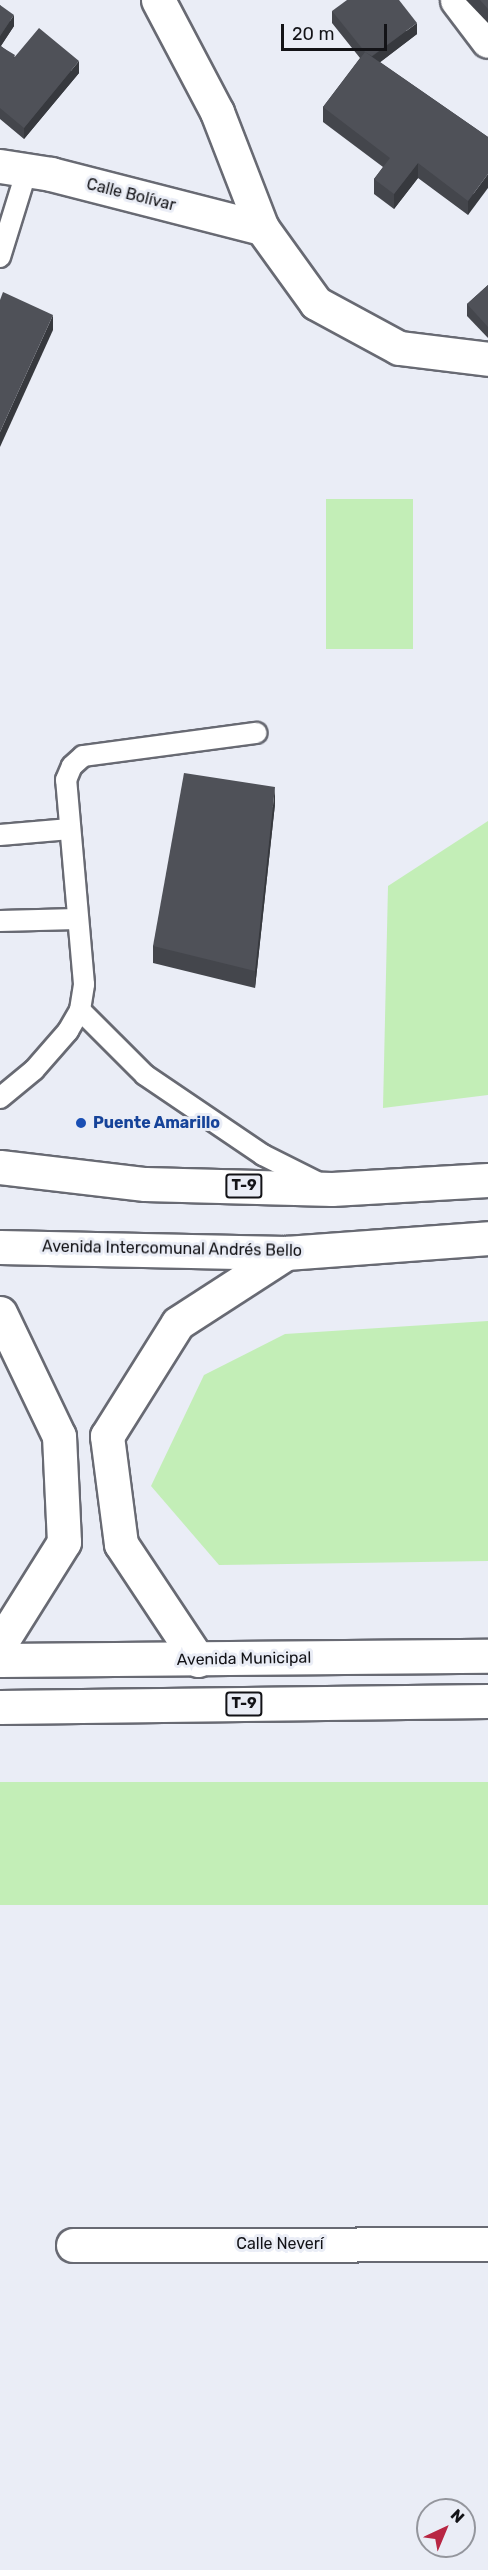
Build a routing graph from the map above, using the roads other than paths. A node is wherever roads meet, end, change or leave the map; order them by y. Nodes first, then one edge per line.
1 (159, 0) edge
2 (457, 0) edge
3 (488, 41) edge
4 (14, 168) edge
5 (262, 228) junction
6 (0, 257) edge
7 (488, 359) edge
8 (256, 733) dead end
9 (70, 829) junction
10 (0, 835) edge
11 (77, 919) junction
12 (0, 921) edge
13 (80, 1010) junction
14 (0, 1098) edge
15 (0, 1167) edge
16 (488, 1180) edge
17 (332, 1189) junction
18 (488, 1238) edge
19 (0, 1247) edge
20 (286, 1253) junction
21 (0, 1313) edge
22 (0, 1644) edge
23 (488, 1656) edge
24 (0, 1660) edge
25 (198, 1660) junction
26 (488, 1701) edge
27 (0, 1707) edge
28 (488, 2244) edge
29 (72, 2245) dead end

1 - 5 main road
2 - 3 main road
4 - 5 main road, Calle Bolívar
4 - 6 lane
5 - 7 main road
8 - 9 lane
9 - 10 lane
9 - 11 lane
11 - 12 lane
11 - 13 lane
13 - 14 lane
13 - 17 lane
15 - 17 main road, T-9
16 - 17 main road, T-9
18 - 20 main road, Avenida Intercomunal Andrés Bello
19 - 20 main road, Avenida Intercomunal Andrés Bello
20 - 25 main road
21 - 22 main road
23 - 25 main road, Avenida Municipal
24 - 25 main road, Avenida Municipal
26 - 27 main road, T-9
28 - 29 main road, Calle Neverí

